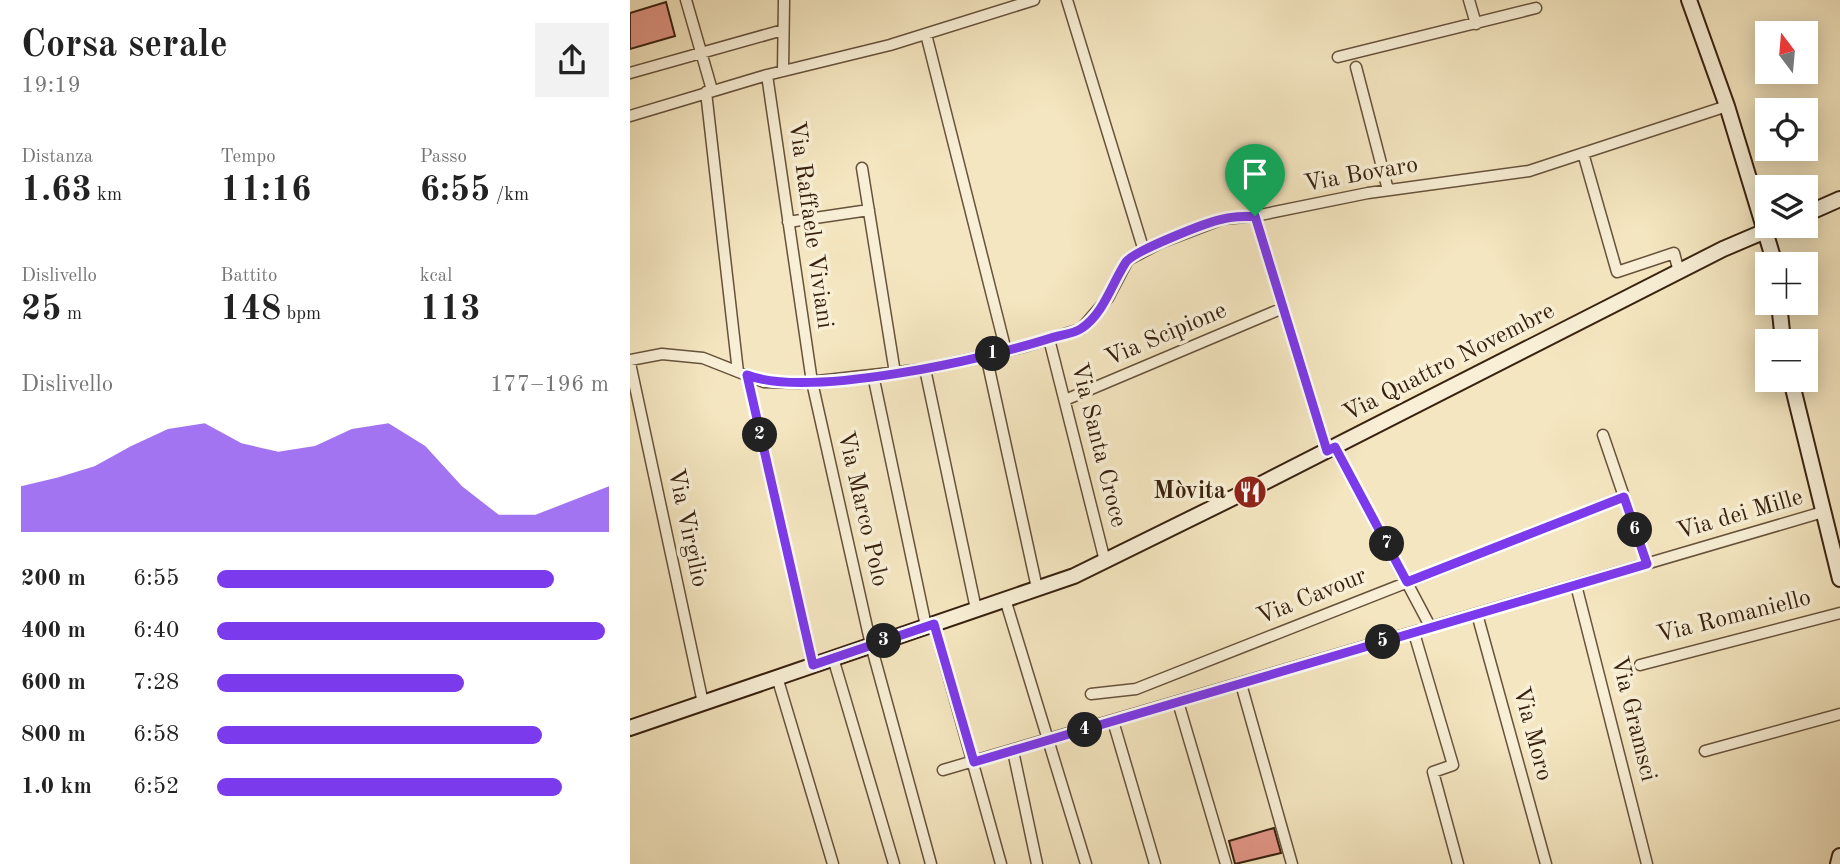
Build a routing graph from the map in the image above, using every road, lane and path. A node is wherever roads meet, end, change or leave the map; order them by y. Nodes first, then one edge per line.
1 (686, 0) edge
2 (784, 0) edge
3 (1034, 0) edge
4 (1067, 0) edge
5 (1469, 0) edge
6 (1689, 0) edge
7 (1536, 8) dead end
8 (1475, 24) junction
9 (783, 30) junction
10 (926, 34) junction
11 (701, 52) junction
12 (1338, 57) dead end
13 (1356, 66) dead end
14 (783, 71) junction
15 (630, 73) edge
16 (767, 75) junction
17 (709, 91) junction
18 (1727, 106) junction
19 (630, 116) edge
20 (1583, 153) junction
21 (862, 168) dead end
22 (1755, 184) edge
23 (1388, 190) junction
24 (1840, 199) edge
25 (869, 209) junction
26 (1818, 209) edge
27 (1255, 216) junction
28 (789, 222) junction
29 (1755, 236) edge
30 (1144, 251) junction
31 (1679, 272) junction
32 (1283, 308) junction
33 (1049, 339) junction
34 (1006, 351) junction
35 (986, 355) junction
36 (630, 362) edge
37 (925, 369) junction
38 (895, 373) junction
39 (742, 374) junction
40 (873, 375) junction
41 (811, 382) junction
42 (1794, 392) edge
43 (1065, 400) junction
44 (1603, 435) dead end
45 (1331, 449) junction
46 (1624, 497) junction
47 (1823, 512) junction
48 (1105, 561) junction
49 (1647, 564) junction
50 (1840, 579) edge
51 (1407, 582) junction
52 (1576, 585) junction
53 (1037, 589) junction
54 (1005, 599) junction
55 (976, 609) junction
56 (1840, 613) edge
57 (1477, 614) junction
58 (930, 625) junction
59 (1431, 628) junction
60 (1414, 633) junction
61 (871, 645) junction
62 (833, 658) junction
63 (813, 665) junction
64 (1640, 665) dead end
65 (777, 677) junction
66 (1241, 684) junction
67 (1091, 694) dead end
68 (703, 702) junction
69 (1178, 702) junction
70 (1840, 714) edge
71 (1113, 722) junction
72 (630, 728) edge
73 (1049, 741) junction
74 (1013, 751) junction
75 (1705, 751) dead end
76 (974, 762) junction
77 (943, 770) dead end
78 (1840, 856) edge
79 (833, 864) edge
80 (894, 864) edge
81 (931, 864) edge
82 (1001, 864) edge
83 (1038, 864) edge
84 (1086, 864) edge
85 (1155, 864) edge
86 (1226, 864) edge
87 (1292, 864) edge
88 (1458, 864) edge
89 (1546, 864) edge
90 (1647, 864) edge
91 (1838, 864) edge

1 - 11 street
2 - 9 street
3 - 10 street
4 - 30 street
5 - 8 street
6 - 18 street
7 - 8 street
8 - 12 street
9 - 11 street
9 - 14 street
10 - 14 street
10 - 34 street
11 - 15 street
11 - 17 street
13 - 23 street
14 - 16 street
16 - 17 street
16 - 28 street, Via Raffaele Viviani
17 - 19 street
17 - 39 street
18 - 20 street, Via Bovaro
18 - 22 street
20 - 23 street, Via Bovaro
20 - 31 street
21 - 25 street
23 - 27 street, Via Bovaro
24 - 26 street
25 - 28 street
25 - 38 street
27 - 30 street, Via Bovaro
27 - 32 street
28 - 41 street, Via Raffaele Viviani
29 - 31 street, Via Quattro Novembre
30 - 33 street, Via Bovaro
31 - 45 street, Via Quattro Novembre
32 - 43 street, Via Scipione
32 - 45 street
33 - 34 street, Via Bovaro
33 - 43 street, Via Santa Croce
34 - 35 street, Via Bovaro
35 - 37 street, Via Bovaro
35 - 53 street
36 - 39 street, Via Bovaro
36 - 68 street, Via Virgilio
37 - 38 street, Via Bovaro
37 - 55 street
38 - 40 street, Via Bovaro
39 - 41 street, Via Bovaro
39 - 63 street
40 - 41 street, Via Bovaro
40 - 58 street
41 - 61 street, Via Marco Polo
42 - 47 street, Via Romaniello
43 - 48 street, Via Santa Croce
44 - 46 street
45 - 48 street, Via Quattro Novembre
45 - 51 street
46 - 49 street
46 - 51 street, Via Cavour
47 - 49 street, Via dei Mille
47 - 50 street, Via Romaniello
48 - 53 street, Via Quattro Novembre
49 - 52 street, Via dei Mille
51 - 59 street
51 - 67 street, Via Cavour
52 - 57 street, Via dei Mille
52 - 90 street, Via Gramsci
53 - 54 street, Via Quattro Novembre
54 - 55 street, Via Quattro Novembre
54 - 73 street
55 - 58 street, Via Quattro Novembre
56 - 64 street, Via Romaniello
57 - 59 street, Via dei Mille
57 - 89 street, Via Moro
58 - 61 street, Via Quattro Novembre
58 - 76 street
59 - 60 street, Via dei Mille
60 - 66 street, Via dei Mille
60 - 88 street
61 - 62 street, Via Quattro Novembre
61 - 81 street, Via Marco Polo
62 - 63 street, Via Quattro Novembre
62 - 80 street
63 - 65 street, Via Quattro Novembre
65 - 68 street, Via Quattro Novembre
65 - 79 street
66 - 69 street, Via dei Mille
66 - 87 street
68 - 72 street, Via Quattro Novembre
69 - 71 street, Via dei Mille
69 - 86 street
70 - 75 street
71 - 73 street, Via dei Mille
71 - 85 street
73 - 74 street, Via dei Mille
73 - 84 street
74 - 76 street, Via dei Mille
74 - 83 street
76 - 77 street, Via dei Mille
76 - 82 street
78 - 91 street

